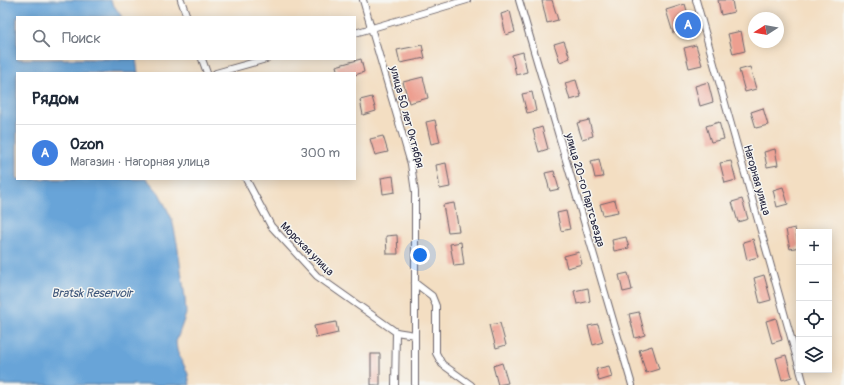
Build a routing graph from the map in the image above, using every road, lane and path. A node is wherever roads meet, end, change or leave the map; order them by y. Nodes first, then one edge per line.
1 (182, 0) edge
2 (363, 0) edge
3 (467, 0) edge
4 (519, 0) edge
5 (696, 0) edge
6 (187, 16) edge
7 (371, 29) junction
8 (356, 34) edge
9 (202, 60) edge
10 (262, 60) edge
11 (207, 72) edge
12 (220, 72) edge
13 (247, 180) edge
14 (415, 283) junction
15 (396, 332) junction
16 (415, 335) junction
17 (796, 355) edge
18 (801, 373) edge
19 (395, 385) edge
20 (415, 385) edge
21 (471, 385) edge
22 (632, 385) edge
23 (804, 385) edge

1 - 6 street
2 - 7 street, улица 50 лет Октября
3 - 7 street
4 - 22 street, улица 20-го Партсъезда
5 - 17 street, Нагорная улица
7 - 8 street
7 - 14 street, улица 50 лет Октября
9 - 11 street
10 - 12 street
13 - 15 street, Морская улица
14 - 16 street, улица 50 лет Октября
14 - 21 street
15 - 16 street, Морская улица
15 - 19 street
16 - 20 street, улица 50 лет Октября
18 - 23 street

